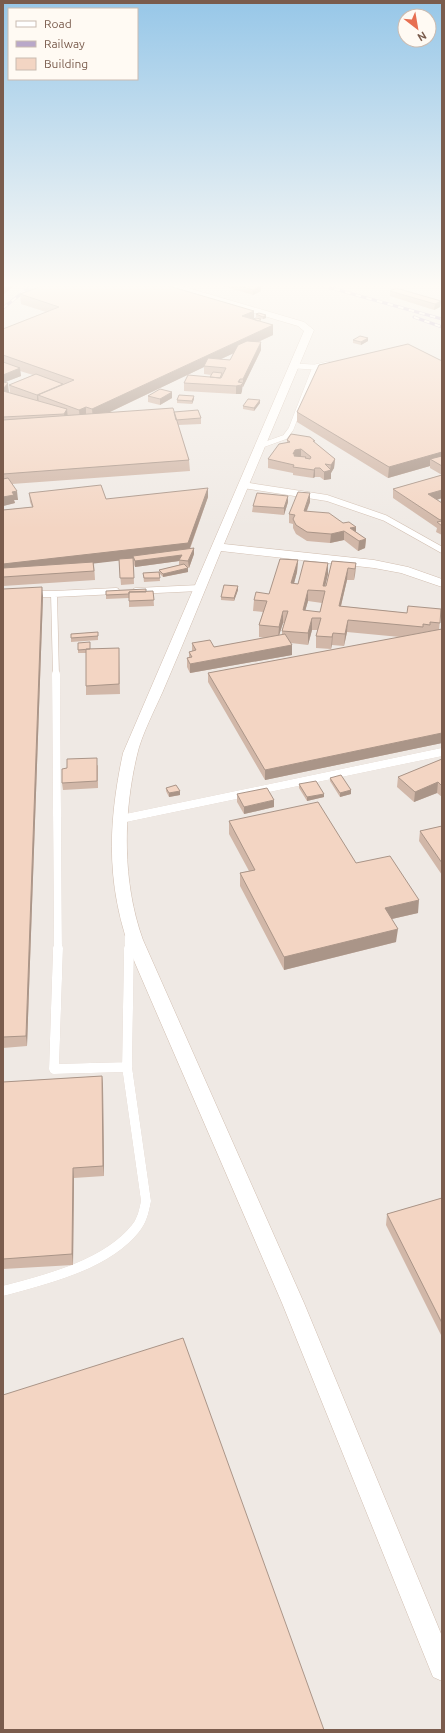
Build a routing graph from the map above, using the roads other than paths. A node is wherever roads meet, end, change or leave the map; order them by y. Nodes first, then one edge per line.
1 (294, 366) edge
2 (316, 367) edge
3 (260, 446) junction
4 (243, 485) junction
5 (217, 547) junction
6 (442, 550) edge
7 (442, 583) edge
8 (199, 588) junction
9 (54, 594) junction
10 (25, 595) edge
11 (442, 752) edge
12 (121, 819) junction
13 (130, 925) junction
14 (127, 1067) junction
15 (3, 1291) edge
16 (442, 1668) edge

1 - 3 street
2 - 3 lane
3 - 4 street
4 - 5 street
4 - 6 lane
5 - 7 street
5 - 8 street
8 - 9 lane
8 - 12 street
9 - 10 lane
9 - 14 lane
11 - 12 lane
12 - 13 street
13 - 14 lane
13 - 16 street
14 - 15 lane

